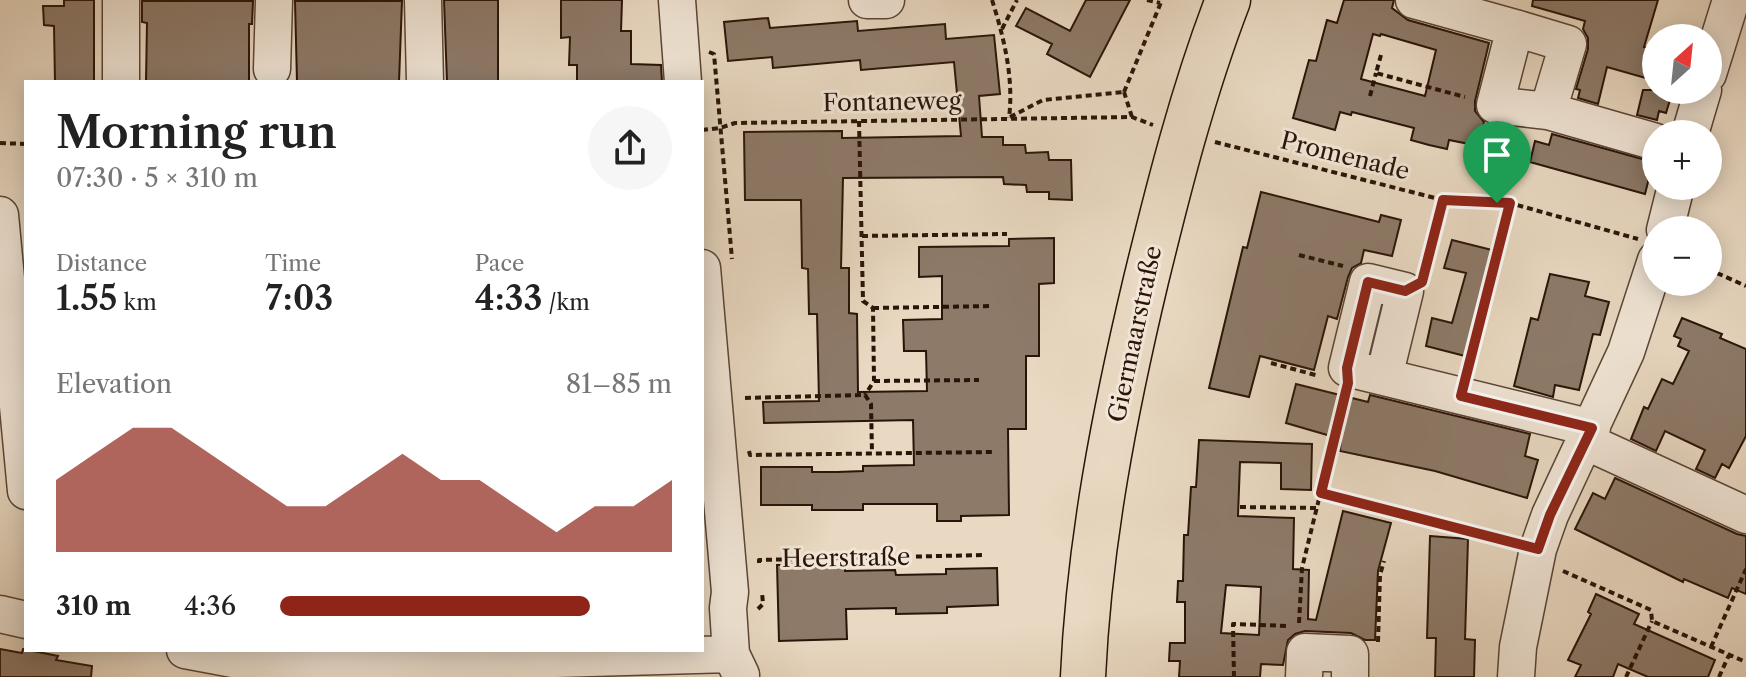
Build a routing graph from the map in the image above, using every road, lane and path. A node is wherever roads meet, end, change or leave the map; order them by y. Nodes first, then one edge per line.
1 (121, 0) edge
2 (274, 0) edge
3 (423, 0) edge
4 (677, 0) edge
5 (867, 0) edge
6 (886, 0) edge
7 (992, 0) edge
8 (1017, 0) edge
9 (1147, 0) edge
10 (1228, 0) edge
11 (1414, 0) edge
12 (1731, 0) edge
13 (1161, 2) edge
14 (1515, 28) junction
15 (1002, 29) junction
16 (1722, 29) edge
17 (680, 44) junction
18 (1381, 55) dead end
19 (272, 69) dead end
20 (1376, 73) junction
21 (121, 80) edge
22 (425, 80) edge
23 (683, 80) edge
24 (1124, 92) junction
25 (1370, 96) dead end
26 (1521, 108) junction
27 (1132, 117) junction
28 (1009, 118) junction
29 (859, 121) junction
30 (1155, 125) dead end
31 (720, 128) junction
32 (704, 130) edge
33 (1642, 138) edge
34 (1212, 141) dead end
35 (0, 143) edge
36 (24, 144) edge
37 (1443, 200) junction
38 (1497, 203) junction
39 (1510, 203) junction
40 (0, 215) edge
41 (1007, 234) dead end
42 (862, 236) junction
43 (1642, 240) edge
44 (1299, 255) dead end
45 (717, 264) edge
46 (1722, 275) edge
47 (16, 277) edge
48 (1368, 282) junction
49 (1746, 286) edge
50 (1642, 290) edge
51 (1405, 291) junction
52 (993, 306) dead end
53 (873, 308) junction
54 (1271, 363) dead end
55 (1347, 372) junction
56 (1384, 377) junction
57 (979, 380) dead end
58 (874, 381) junction
59 (865, 395) junction
60 (1461, 396) junction
61 (746, 410) dead end
62 (1588, 435) junction
63 (749, 446) dead end
64 (24, 448) edge
65 (995, 452) dead end
66 (872, 453) junction
67 (1321, 493) junction
68 (1742, 503) edge
69 (1240, 507) dead end
70 (1317, 508) junction
71 (985, 555) dead end
72 (1536, 555) junction
73 (1384, 561) dead end
74 (1746, 569) edge
75 (760, 575) dead end
76 (762, 590) dead end
77 (755, 612) dead end
78 (0, 614) edge
79 (24, 620) edge
80 (1652, 621) junction
81 (1711, 648) junction
82 (193, 652) edge
83 (1729, 655) junction
84 (1746, 662) edge
85 (736, 666) edge
86 (1350, 666) edge
87 (505, 669) edge
88 (276, 672) edge
89 (1083, 677) edge
90 (1234, 677) edge
91 (1304, 677) edge
92 (1516, 677) edge
93 (1626, 677) edge
94 (1719, 677) edge

1 - 21 street
2 - 19 street
3 - 22 street
4 - 17 street
5 - 6 street
7 - 15 path
8 - 15 path
9 - 13 path
10 - 89 main road, Giermaarstraße
11 - 14 street
12 - 16 street
13 - 24 path
14 - 26 street
14 - 26 street
15 - 28 path
17 - 23 street
17 - 31 path
18 - 20 path
20 - 25 path
20 - 26 path
24 - 27 path
24 - 28 path
26 - 33 street
26 - 38 path
27 - 28 path, Fontaneweg
27 - 30 path
28 - 29 path, Fontaneweg
29 - 31 path, Fontaneweg
29 - 42 path
31 - 32 path, Fontaneweg
31 - 45 path
34 - 37 path, Promenade
35 - 36 path
37 - 38 path, Promenade
37 - 51 path
38 - 39 path, Promenade
39 - 43 path, Promenade
39 - 60 path
40 - 47 street
41 - 42 path
42 - 53 path
44 - 48 path
45 - 85 street
46 - 49 path
47 - 64 street
48 - 51 street
48 - 55 street
50 - 62 street
51 - 56 street
52 - 53 path
53 - 58 path
54 - 55 path
55 - 56 street
55 - 67 path
56 - 60 street
57 - 58 path
58 - 59 path
59 - 61 path
59 - 66 path
60 - 62 street
62 - 68 street
62 - 72 street
63 - 66 path
65 - 66 path
67 - 70 path
67 - 72 path
69 - 70 path
70 - 90 path
71 - 75 path, Heerstraße
72 - 80 path
72 - 92 street
73 - 86 path
74 - 81 path
76 - 77 path, Heerstraße
78 - 79 street
80 - 81 path
80 - 93 path
81 - 83 path
82 - 88 street
83 - 84 path
83 - 94 path
85 - 87 street
86 - 91 street
87 - 88 street

